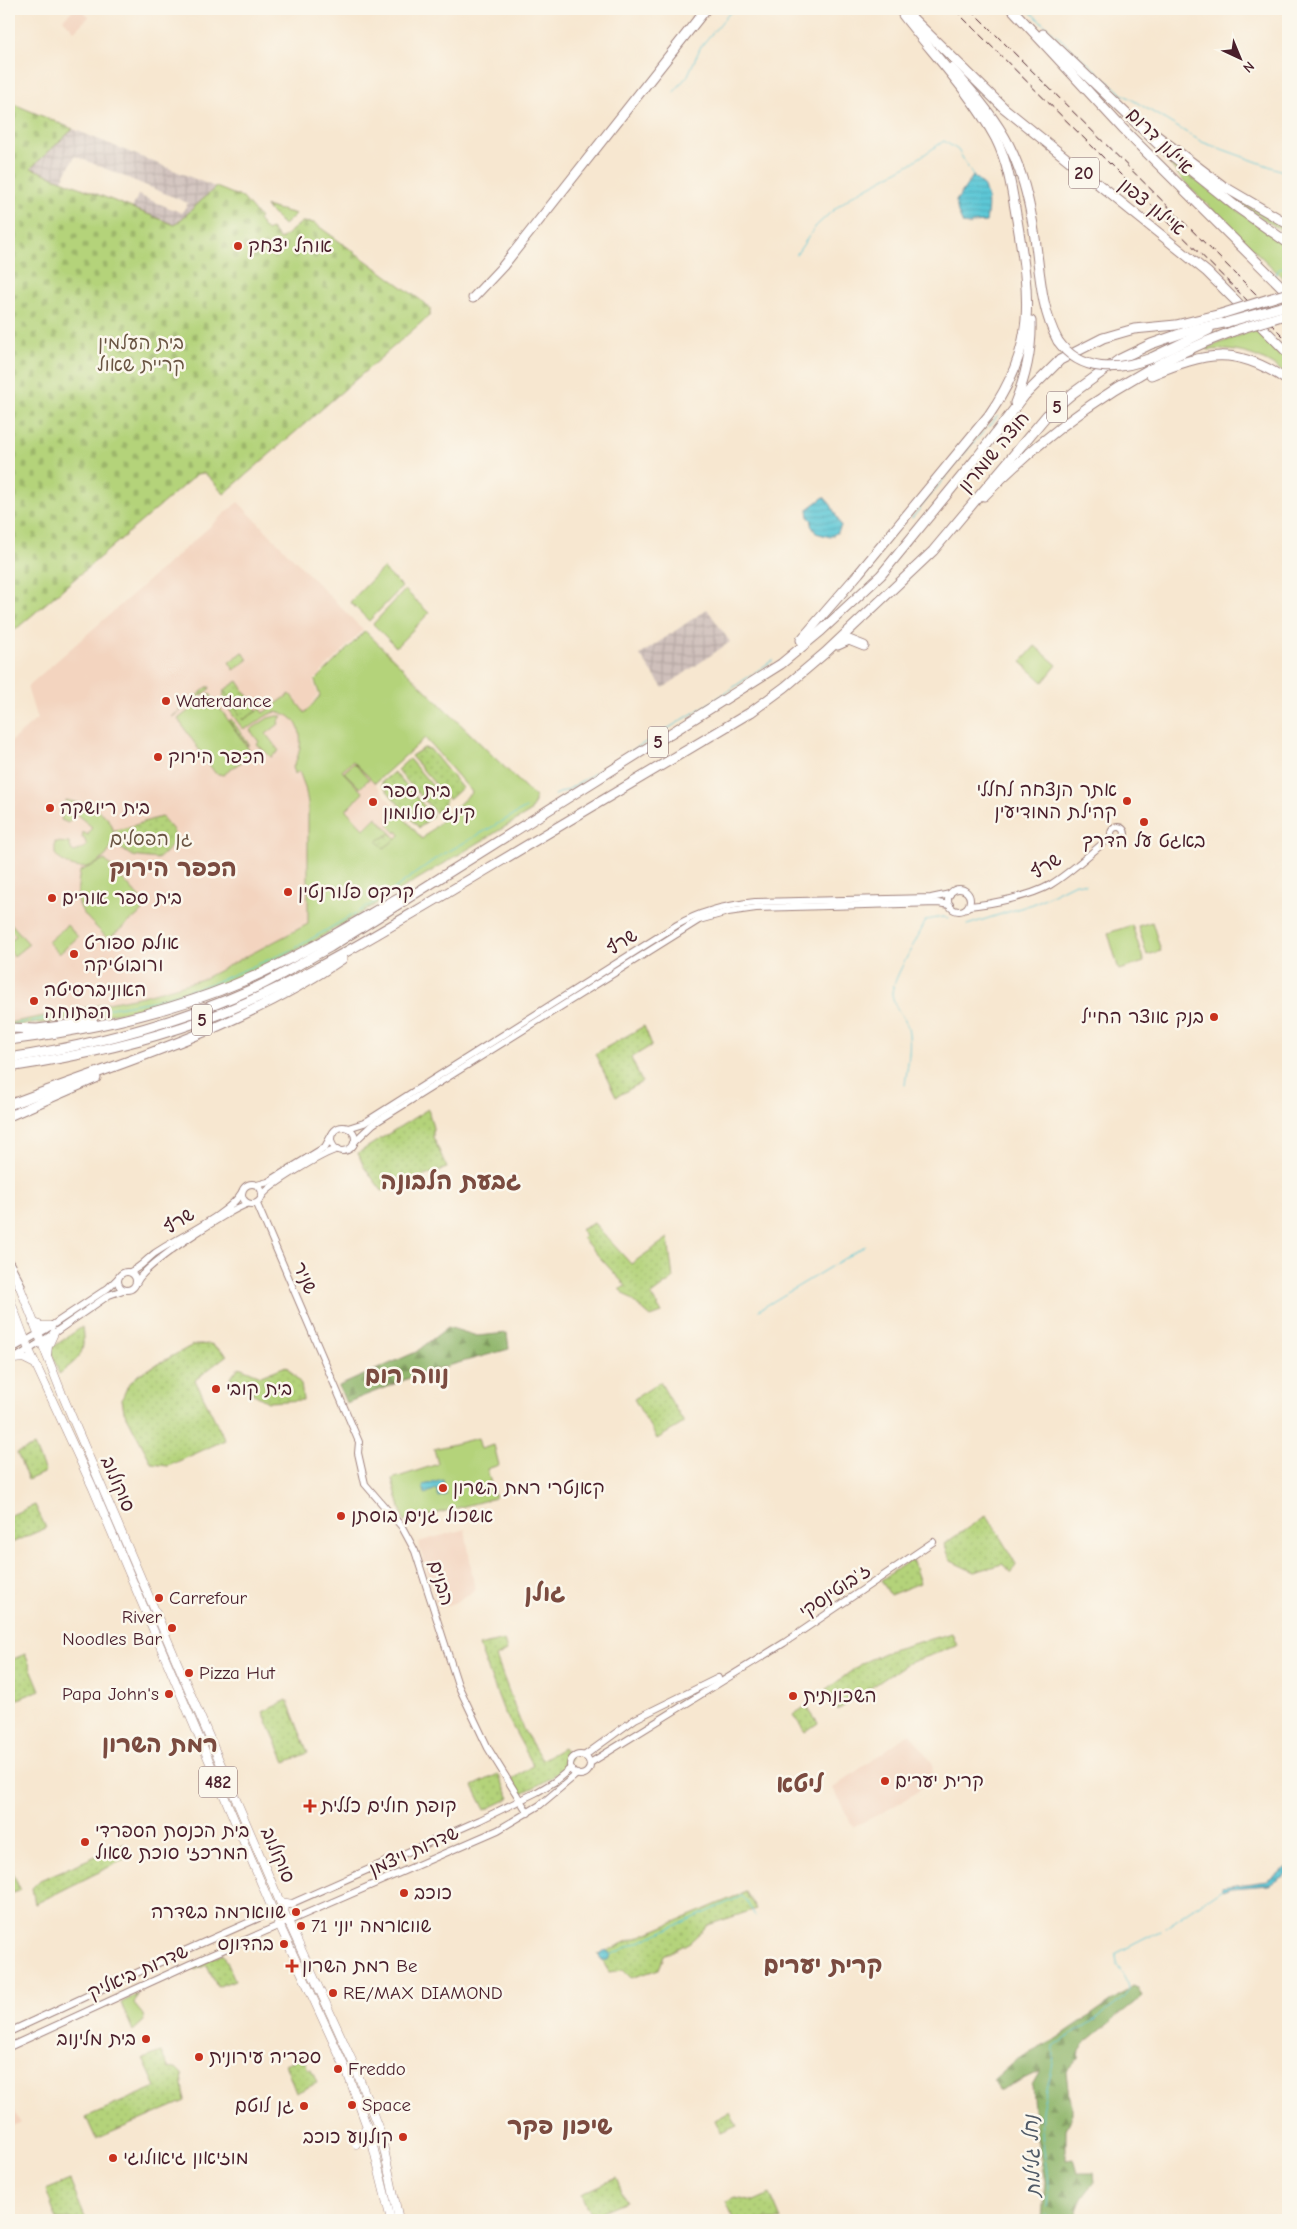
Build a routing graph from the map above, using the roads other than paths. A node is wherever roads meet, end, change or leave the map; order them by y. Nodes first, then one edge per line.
1 (706, 9) edge
2 (1012, 9) edge
3 (1017, 9) edge
4 (901, 11) edge
5 (1117, 106) junction
6 (1288, 224) edge
7 (1288, 243) edge
8 (1025, 274) junction
9 (1288, 293) edge
10 (473, 298) dead end
11 (1288, 305) edge
12 (1288, 314) edge
13 (1227, 322) junction
14 (1288, 353) edge
15 (1288, 380) edge
16 (1109, 393) junction
17 (1008, 418) junction
18 (933, 551) junction
19 (865, 616) junction
20 (825, 653) junction
21 (742, 690) junction
22 (520, 828) junction
23 (1111, 837) dead end
24 (950, 894) junction
25 (969, 894) junction
26 (988, 902) junction
27 (950, 905) junction
28 (969, 906) junction
29 (380, 932) junction
30 (133, 1018) junction
31 (9, 1028) edge
32 (37, 1029) junction
33 (9, 1032) edge
34 (9, 1040) edge
35 (9, 1058) edge
36 (132, 1060) junction
37 (9, 1067) edge
38 (9, 1105) edge
39 (9, 1116) edge
40 (348, 1128) junction
41 (331, 1136) junction
42 (354, 1142) junction
43 (338, 1149) junction
44 (257, 1185) junction
45 (242, 1192) junction
46 (262, 1196) junction
47 (247, 1204) junction
48 (256, 1204) junction
49 (9, 1256) edge
50 (9, 1264) edge
51 (130, 1272) junction
52 (118, 1278) junction
53 (137, 1282) junction
54 (20, 1285) junction
55 (123, 1290) junction
56 (9, 1297) edge
57 (32, 1322) junction
58 (18, 1324) junction
59 (52, 1329) junction
60 (38, 1334) junction
61 (26, 1341) junction
62 (41, 1342) junction
63 (29, 1350) junction
64 (10, 1351) edge
65 (47, 1357) junction
66 (11, 1361) edge
67 (36, 1364) junction
68 (326, 1365) joint
69 (933, 1542) dead end
70 (753, 1661) junction
71 (584, 1756) junction
72 (590, 1763) junction
73 (571, 1768) junction
74 (577, 1774) junction
75 (519, 1800) junction
76 (528, 1813) junction
77 (292, 1904) joint
78 (282, 1905) junction
79 (274, 1912) junction
80 (290, 1922) junction
81 (280, 1927) junction
82 (9, 2032) edge
83 (9, 2047) edge
84 (367, 2127) junction
85 (356, 2144) dead end
86 (391, 2220) edge
87 (399, 2220) edge

1 - 10 highway
2 - 9 highway, איילון דרום
3 - 5 highway
4 - 8 highway
4 - 13 highway, bridge
4 - 14 highway, איילון צפון / 20
5 - 6 highway
5 - 7 highway
8 - 17 highway
8 - 21 highway
9 - 17 highway, 5, bridge
11 - 13 highway, חוצה שומרון / 5, bridge
12 - 16 highway, bridge
13 - 18 highway, חוצה שומרון / 5
15 - 16 highway
16 - 18 highway
17 - 21 highway, 5
18 - 19 highway, חוצה שומרון / 5
19 - 20 highway, 5
19 - 20 highway
20 - 29 highway, 5
21 - 22 highway, 5
22 - 30 highway
22 - 35 highway, 5
23 - 26 street, שרף
24 - 25 street
24 - 27 street
24 - 40 street, שרף
25 - 26 street
25 - 28 street
26 - 28 street, שרף
27 - 28 street
27 - 42 street, שרף
29 - 36 highway
29 - 37 highway, 5
30 - 32 highway
30 - 34 highway
31 - 32 highway
32 - 33 highway
36 - 38 highway
36 - 39 highway
40 - 41 street
40 - 42 street
41 - 43 street
41 - 44 street
42 - 43 street
43 - 46 street
44 - 45 street
44 - 46 street
45 - 47 street
45 - 51 street, שרף
46 - 48 street
47 - 48 street
47 - 53 street, שרף
48 - 68 street, שניר
49 - 54 main road, 482
50 - 54 highway
51 - 52 street
51 - 53 street
52 - 55 street
52 - 59 street
53 - 55 street
54 - 57 main road, 482
55 - 59 street
56 - 58 main road, 482
57 - 59 main road
57 - 60 main road, 482
58 - 61 main road, 482
58 - 64 main road
59 - 60 street
59 - 62 street
59 - 65 main road
60 - 61 street
60 - 62 main road, 482
61 - 63 main road, 482
61 - 64 street
62 - 63 street
62 - 65 main road, סוקולוב / 482
63 - 66 street
63 - 67 main road, סוקולוב / 482
65 - 78 main road, סוקולוב / 482
66 - 67 main road
67 - 79 main road, סוקולוב / 482
68 - 75 street, הבנים
69 - 70 street, ז'בוטינסקי
70 - 71 street, ז'בוטינסקי
70 - 72 street, ז'בוטינסקי
71 - 72 street
71 - 73 street
72 - 74 street
73 - 74 street
73 - 75 street, שדרות ויצמן
74 - 76 street, שדרות ויצמן
75 - 76 street, הבנים
75 - 77 street, שדרות ויצמן
76 - 80 street, שדרות ויצמן
77 - 78 main road
78 - 79 street
78 - 80 main road, סוקולוב / 482
79 - 81 main road, סוקולוב / 482
79 - 82 street, שדרות ביאליק
80 - 81 street, שדרות ויצמן
80 - 87 main road, סוקולוב / 482
81 - 83 street, שדרות ביאליק
81 - 84 main road, סוקולוב / 482
84 - 85 main road
84 - 86 main road, סוקולוב / 482

